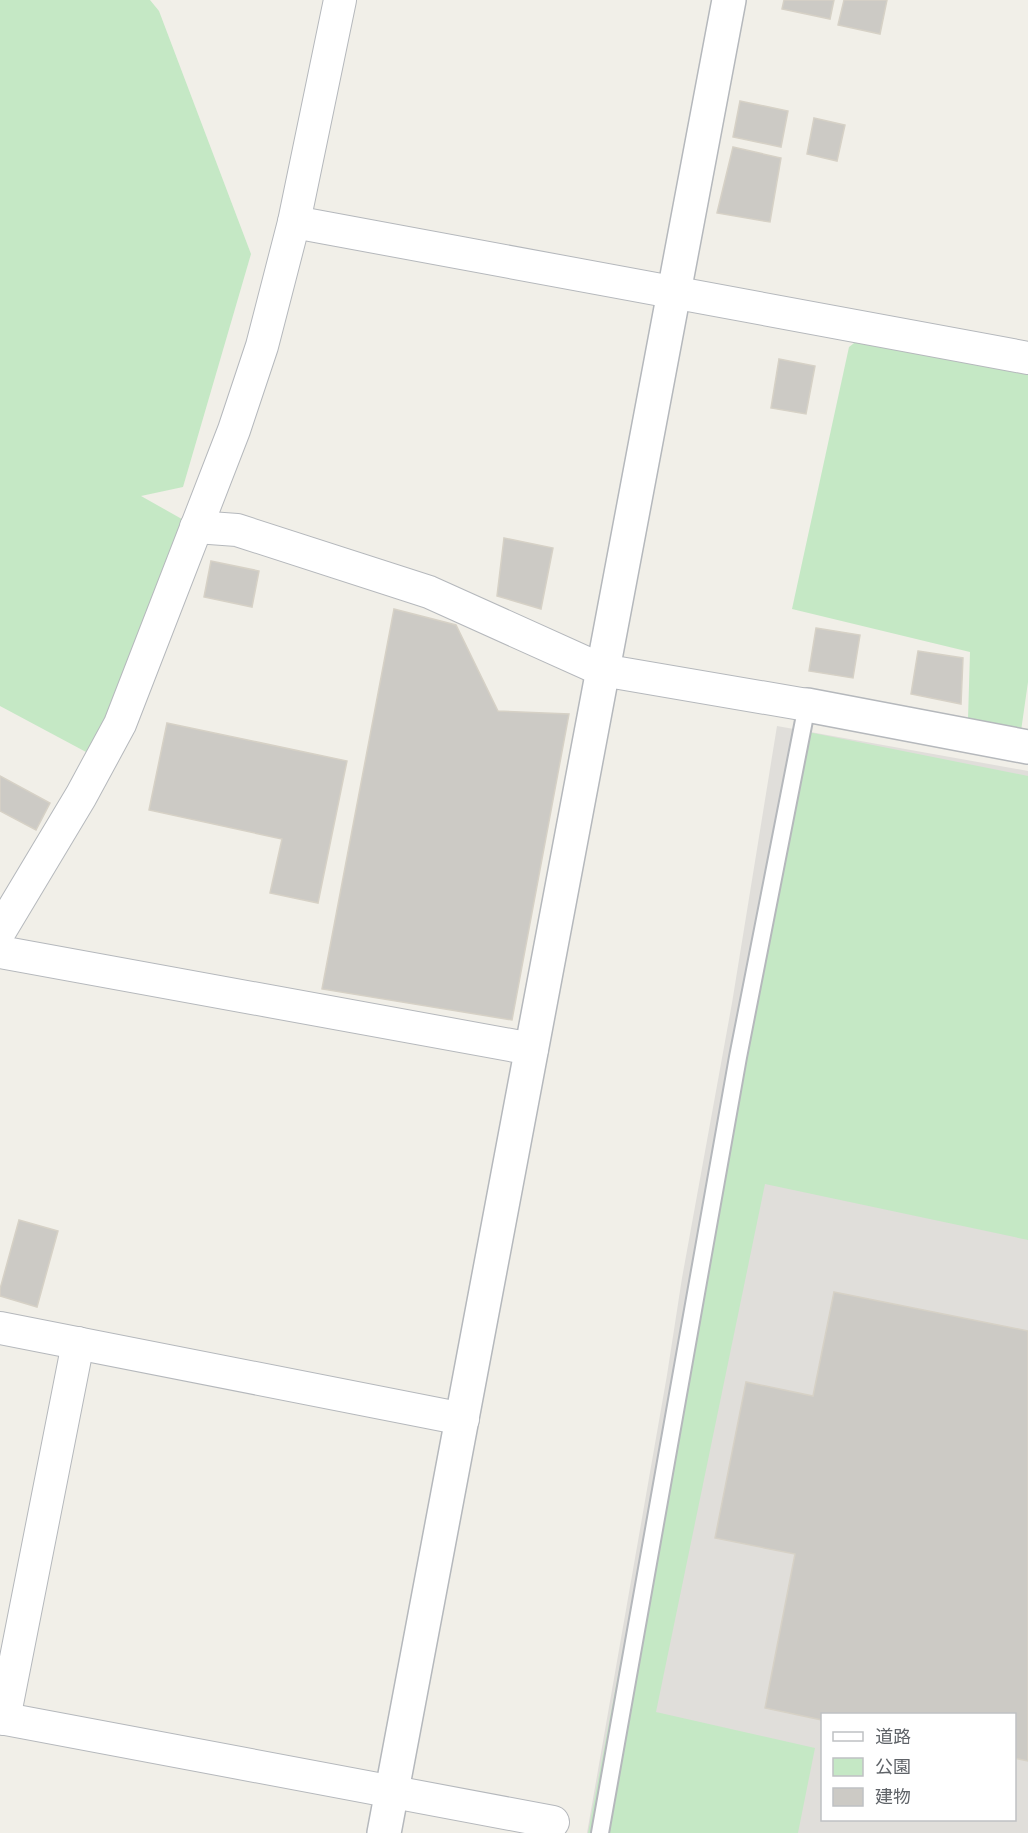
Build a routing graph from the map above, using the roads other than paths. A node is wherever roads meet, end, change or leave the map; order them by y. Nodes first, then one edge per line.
1 (340, 0) edge
2 (729, 0) edge
3 (294, 222) junction
4 (674, 292) junction
5 (1028, 358) edge
6 (196, 527) junction
7 (602, 670) junction
8 (807, 705) junction
9 (1028, 747) edge
10 (0, 931) edge
11 (0, 952) edge
12 (532, 1049) junction
13 (0, 1328) edge
14 (78, 1343) junction
15 (463, 1419) junction
16 (2, 1718) edge
17 (392, 1790) junction
18 (553, 1822) dead end
19 (384, 1833) edge
20 (600, 1833) edge

1 - 3 street
2 - 4 street
3 - 4 street
3 - 6 street
4 - 5 street
4 - 7 street
6 - 7 street
6 - 10 street
7 - 8 street
7 - 12 street
8 - 9 street
8 - 20 lane
11 - 12 street
12 - 15 street
13 - 14 street
14 - 15 street
14 - 16 street
15 - 17 street
16 - 17 street
17 - 18 street
17 - 19 street

